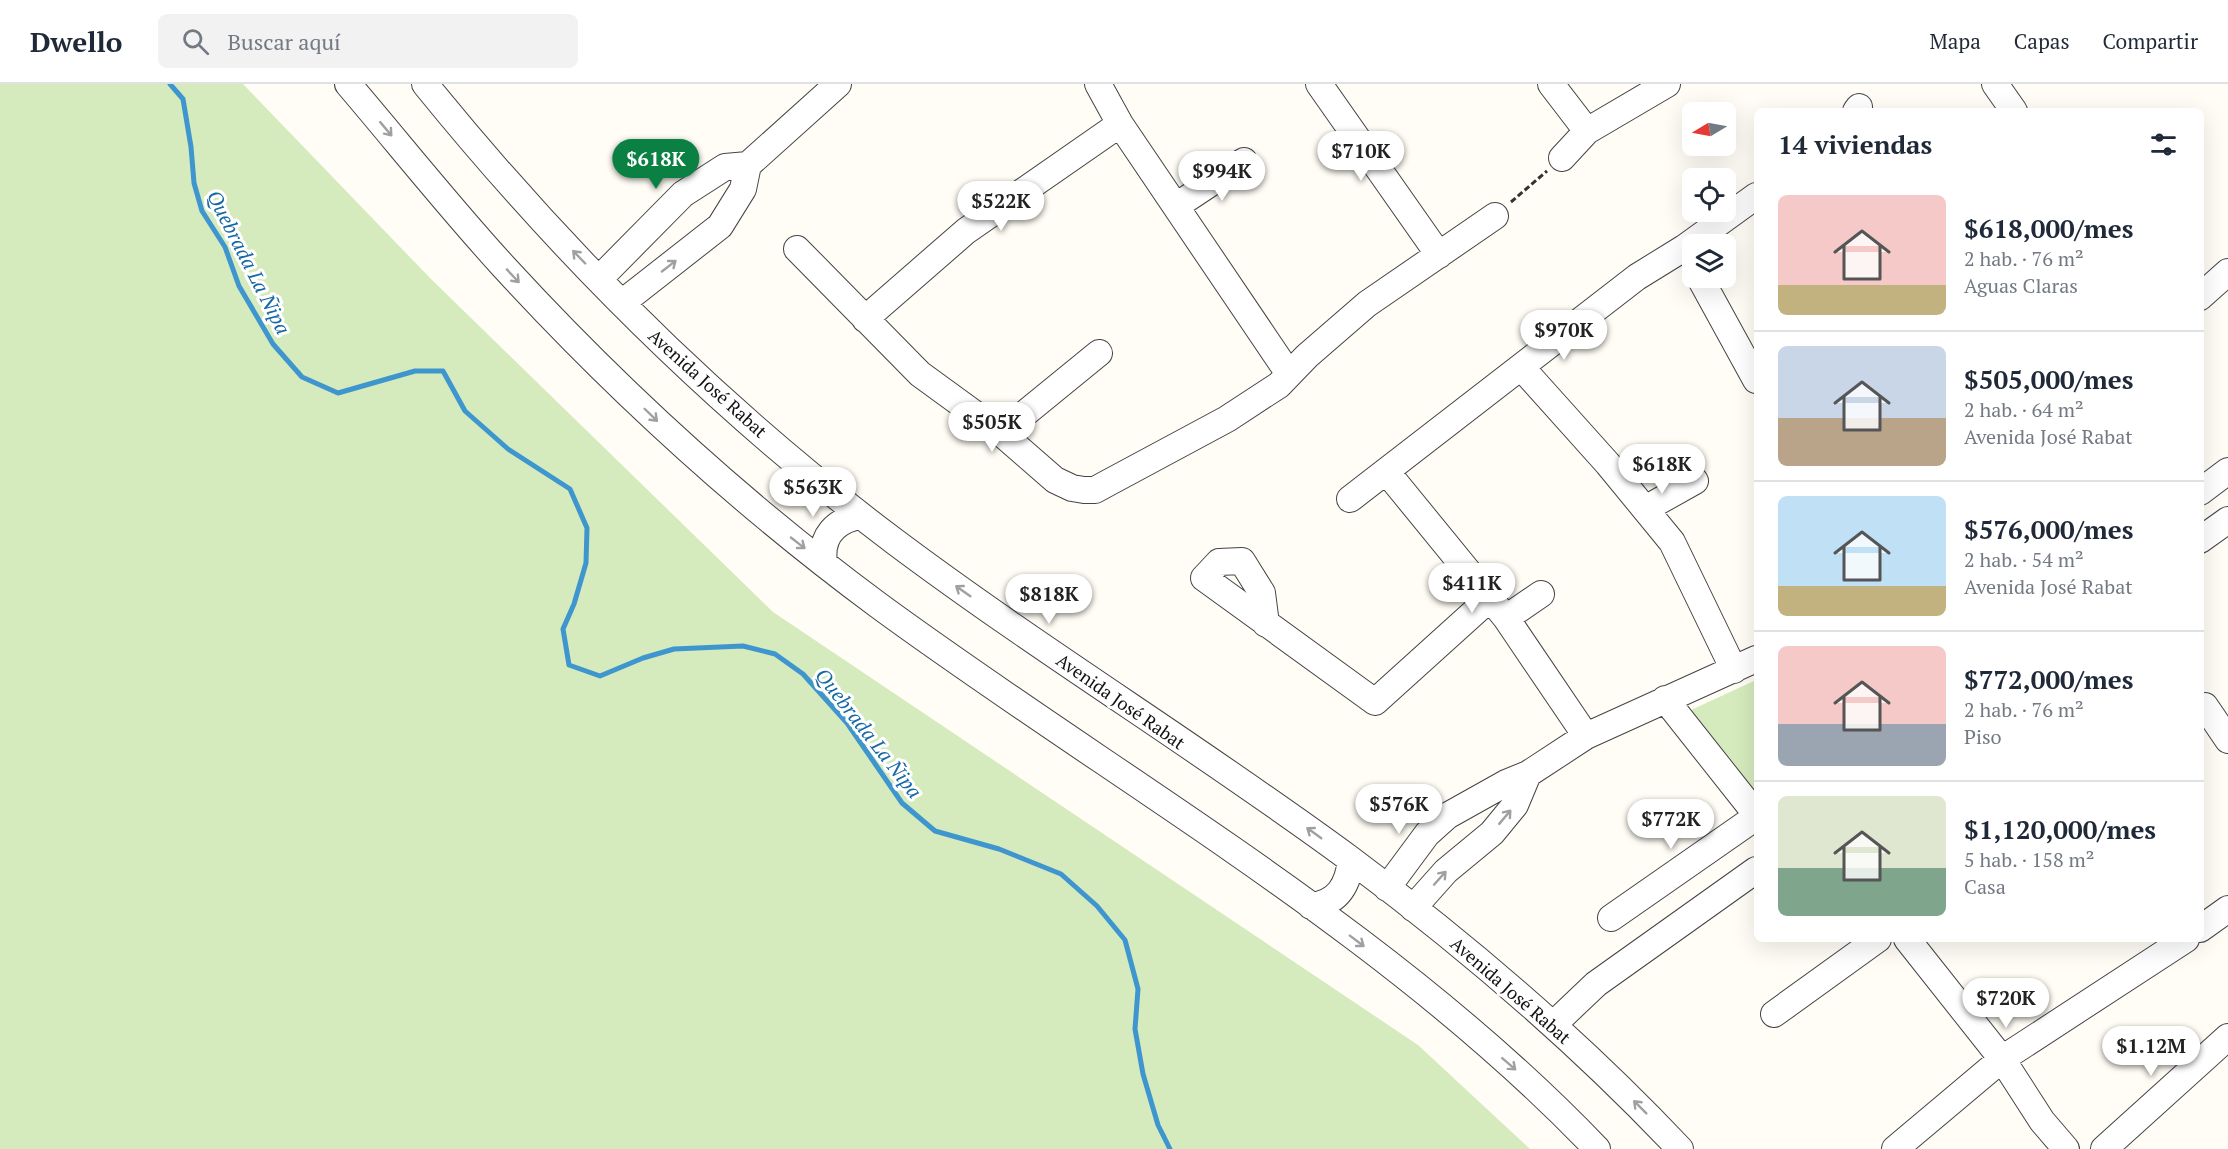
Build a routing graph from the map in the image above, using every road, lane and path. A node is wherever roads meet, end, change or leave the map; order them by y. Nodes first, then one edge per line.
1 (348, 84) edge
2 (363, 84) edge
3 (425, 84) edge
4 (838, 84) edge
5 (1098, 84) edge
6 (1551, 84) edge
7 (1667, 84) edge
8 (1995, 84) edge
9 (1324, 86) edge
10 (2012, 108) edge
11 (1120, 124) junction
12 (1587, 131) junction
13 (1562, 158) joint
14 (1244, 161) dead end
15 (748, 165) junction
16 (1754, 198) edge
17 (1176, 206) junction
18 (1495, 216) joint
19 (1712, 234) edge
20 (797, 249) dead end
21 (1439, 255) junction
22 (1682, 258) edge
23 (2228, 272) edge
24 (599, 279) junction
25 (1705, 288) edge
26 (2204, 293) edge
27 (623, 302) junction
28 (865, 319) junction
29 (1099, 353) dead end
30 (1521, 367) junction
31 (1290, 374) junction
32 (1754, 376) edge
33 (1001, 433) junction
34 (1386, 471) junction
35 (2228, 471) edge
36 (1695, 481) dead end
37 (2204, 489) edge
38 (1350, 499) dead end
39 (1645, 509) junction
40 (861, 516) junction
41 (2228, 520) edge
42 (2204, 537) edge
43 (824, 563) junction
44 (1541, 594) dead end
45 (1489, 599) junction
46 (1506, 618) junction
47 (1266, 624) dead end
48 (1754, 660) edge
49 (1734, 670) junction
50 (1665, 699) junction
51 (2205, 706) dead end
52 (1586, 736) junction
53 (2228, 740) edge
54 (1528, 774) junction
55 (1754, 812) edge
56 (1754, 816) edge
57 (1350, 860) junction
58 (1754, 871) edge
59 (1387, 888) junction
60 (1311, 906) junction
61 (1413, 908) junction
62 (2228, 909) edge
63 (1611, 918) dead end
64 (2204, 925) edge
65 (1874, 942) edge
66 (1909, 942) edge
67 (2175, 942) edge
68 (2157, 947) edge
69 (1774, 1014) dead end
70 (1554, 1024) junction
71 (2228, 1037) edge
72 (2002, 1059) junction
73 (1597, 1149) edge
74 (1680, 1149) edge
75 (1895, 1149) edge
76 (2066, 1149) edge
77 (2104, 1149) edge

1 - 2 street
1 -> 43 street
24 -> 3 street, Avenida José Rabat
4 - 15 street
5 - 11 street
6 - 12 street
7 - 12 street
8 - 10 street
9 - 21 street
11 - 17 street
11 - 28 street
12 - 13 street
13 - 18 path
14 - 17 street
15 - 24 street
27 -> 15 street
16 - 19 street
17 - 31 street
18 - 21 street
20 - 28 street
21 - 31 street
22 - 30 street
23 - 26 street
24 - 27 street, Avenida José Rabat
25 - 32 street
27 - 40 street, Avenida José Rabat
28 - 33 street
29 - 33 street
30 - 34 street
30 - 39 street
31 - 33 street
34 - 38 street
34 - 45 street
35 - 37 street
36 - 39 street
39 - 49 street
40 - 43 street
57 -> 40 street, Avenida José Rabat
41 - 42 street
43 - 60 street
44 - 46 street
45 - 46 street
45 - 47 street
46 - 52 street
48 - 49 street
49 - 50 street
50 - 52 street
50 - 55 street
51 - 53 street
52 - 54 street
54 - 59 street
61 -> 54 street
56 - 63 street
57 - 59 street, Avenida José Rabat
57 - 60 street
58 - 70 street
59 - 61 street, Avenida José Rabat
60 -> 73 street
61 - 70 street, Avenida José Rabat
62 - 64 street
65 - 69 street
66 - 72 street
67 - 68 street
68 - 72 street
74 -> 70 street, Avenida José Rabat
71 - 77 street
72 - 75 street
72 - 76 street

